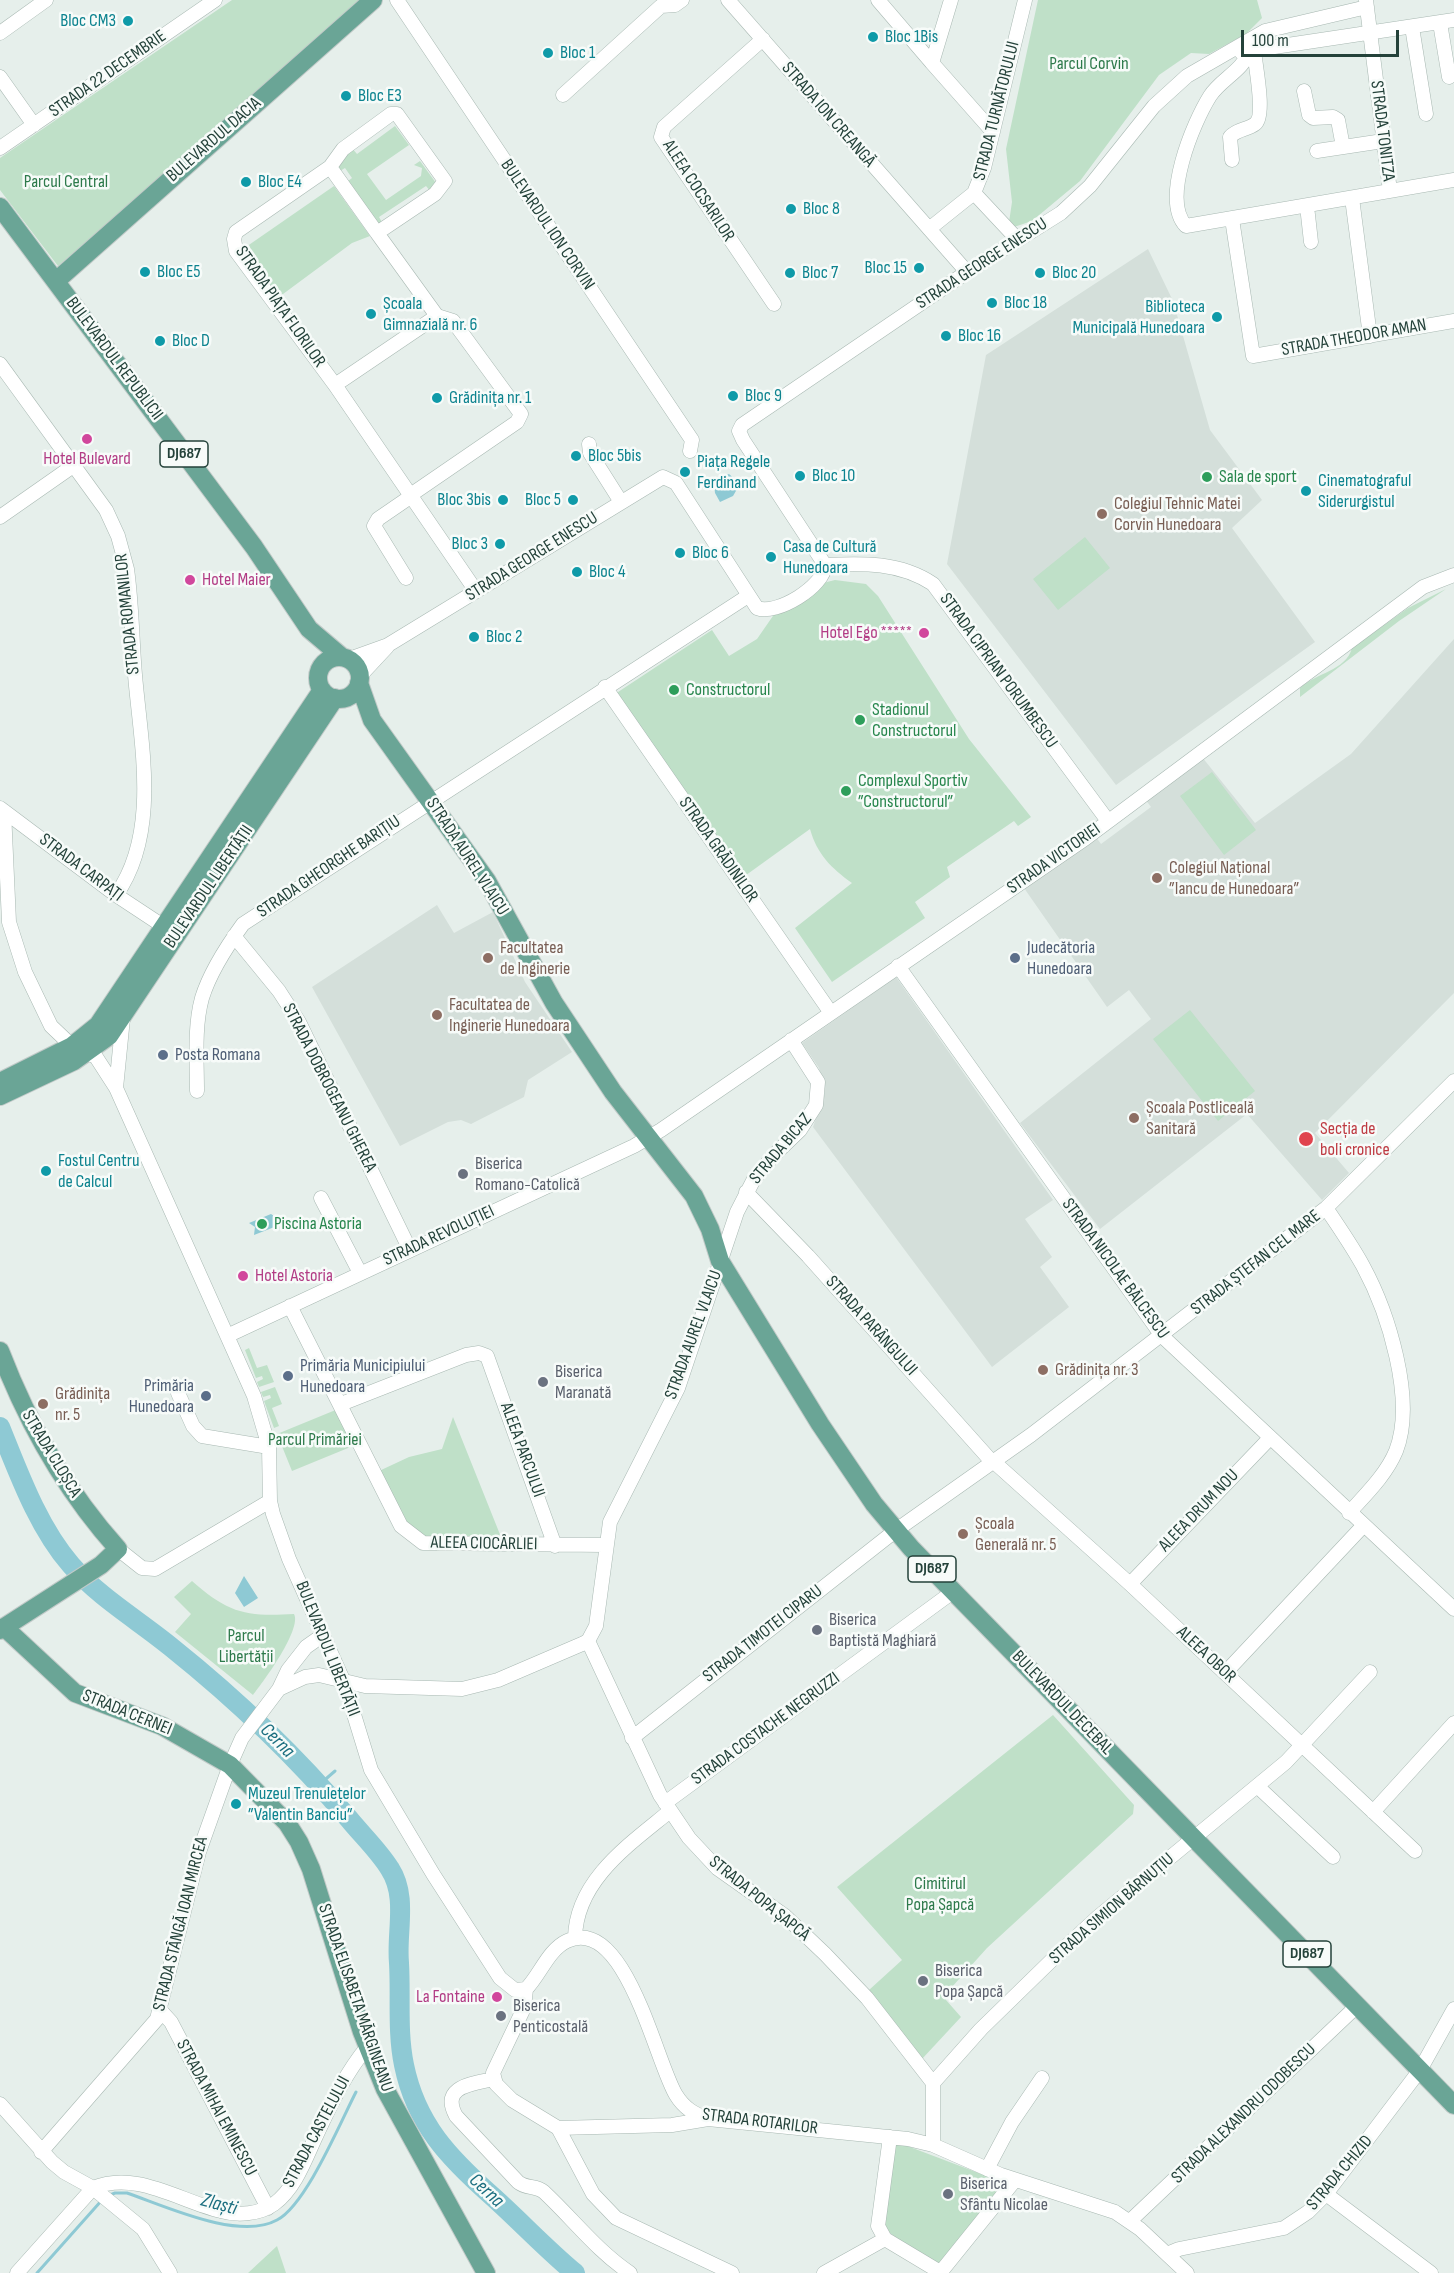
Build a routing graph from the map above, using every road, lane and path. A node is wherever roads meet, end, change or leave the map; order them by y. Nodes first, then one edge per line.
1 (46, 0) edge
2 (215, 0) edge
3 (373, 0) edge
4 (397, 0) edge
5 (682, 0) edge
6 (728, 0) edge
7 (878, 0) edge
8 (951, 0) edge
9 (1025, 0) edge
10 (1367, 4) edge
11 (1447, 22) edge
12 (1412, 27) junction
13 (0, 33) edge
14 (1371, 34) junction
15 (763, 39) junction
16 (1251, 50) junction
17 (932, 63) junction
18 (1208, 63) junction
19 (0, 77) edge
20 (1449, 77) dead end
21 (1304, 91) dead end
22 (562, 95) dead end
23 (1426, 114) dead end
24 (34, 124) junction
25 (993, 132) junction
26 (1383, 141) junction
27 (1343, 147) junction
28 (0, 148) edge
29 (1317, 151) dead end
30 (1232, 160) dead end
31 (330, 167) junction
32 (1454, 180) edge
33 (1390, 191) junction
34 (974, 193) junction
35 (1352, 198) junction
36 (1307, 206) junction
37 (0, 207) edge
38 (1232, 219) junction
39 (929, 229) junction
40 (377, 233) junction
41 (1018, 240) junction
42 (1311, 242) dead end
43 (967, 272) junction
44 (56, 281) junction
45 (774, 304) dead end
46 (437, 316) junction
47 (1454, 321) edge
48 (1371, 336) junction
49 (0, 364) edge
50 (335, 385) junction
51 (589, 444) dead end
52 (690, 451) dead end
53 (74, 466) junction
54 (413, 495) junction
55 (621, 502) junction
56 (0, 517) edge
57 (825, 565) junction
58 (1454, 575) edge
59 (406, 578) dead end
60 (476, 591) junction
61 (748, 596) junction
62 (309, 629) junction
63 (388, 645) junction
64 (345, 658) junction
65 (360, 680) junction
66 (605, 687) junction
67 (329, 691) junction
68 (372, 720) junction
69 (430, 800) junction
70 (2, 809) edge
71 (1108, 821) junction
72 (116, 895) junction
73 (163, 926) junction
74 (234, 936) junction
75 (898, 966) junction
76 (125, 1013) junction
77 (831, 1013) junction
78 (791, 1040) junction
79 (81, 1049) junction
80 (1454, 1081) edge
81 (0, 1082) edge
82 (116, 1088) junction
83 (197, 1091) dead end
84 (0, 1096) edge
85 (649, 1138) junction
86 (746, 1192) junction
87 (321, 1198) dead end
88 (1326, 1208) junction
89 (410, 1250) junction
90 (720, 1261) junction
91 (360, 1273) junction
92 (290, 1306) junction
93 (229, 1335) junction
94 (1162, 1336) junction
95 (0, 1351) edge
96 (178, 1393) dead end
97 (340, 1404) junction
98 (1269, 1439) junction
99 (269, 1447) junction
100 (993, 1462) junction
101 (270, 1501) junction
102 (1350, 1513) junction
103 (1363, 1526) junction
104 (895, 1531) junction
105 (604, 1545) junction
106 (555, 1546) junction
107 (118, 1548) junction
108 (1130, 1584) junction
109 (954, 1591) junction
110 (1454, 1609) edge
111 (2, 1628) edge
112 (323, 1635) junction
113 (588, 1641) junction
114 (1370, 1672) dead end
115 (1225, 1673) junction
116 (344, 1682) junction
117 (276, 1691) junction
118 (1454, 1723) edge
119 (632, 1738) junction
120 (1301, 1745) junction
121 (230, 1765) junction
122 (1257, 1786) junction
123 (667, 1807) junction
124 (1373, 1812) junction
125 (1193, 1838) junction
126 (1414, 1851) dead end
127 (1333, 1857) dead end
128 (575, 1938) junction
129 (526, 1989) junction
130 (1357, 2006) junction
131 (1454, 2009) edge
132 (161, 2011) junction
133 (368, 2046) junction
134 (1420, 2070) junction
135 (1042, 2078) dead end
136 (494, 2079) junction
137 (933, 2083) junction
138 (0, 2104) edge
139 (1454, 2104) edge
140 (708, 2119) junction
141 (558, 2128) junction
142 (890, 2138) junction
143 (933, 2145) junction
144 (41, 2152) junction
145 (987, 2169) junction
146 (1015, 2180) junction
147 (93, 2188) junction
148 (1326, 2194) junction
149 (268, 2208) junction
150 (1130, 2221) junction
151 (885, 2239) junction
152 (1167, 2254) junction
153 (711, 2270) edge
154 (940, 2272) edge
155 (17, 2273) edge
156 (170, 2273) edge
157 (486, 2273) edge
158 (630, 2273) edge
159 (732, 2273) edge
160 (824, 2273) edge
161 (1187, 2273) edge
162 (1431, 2273) edge

1 - 13 street
2 - 24 street, STRADA 22 DECEMBRIE
3 - 44 main road, BULEVARDUL DACIA
4 - 52 street, BULEVARDUL ION CORVIN
5 - 22 street
6 - 15 street, STRADA ION CREANGĂ
7 - 17 street
8 - 17 street
9 - 25 street, STRADA TURNĂTORULUI
10 - 14 street, STRADA TONITZA
10 - 18 street, STRADA GEORGE ENESCU
11 - 12 street, STRADA GEORGE ENESCU
11 - 20 street
12 - 14 street, STRADA GEORGE ENESCU
12 - 23 street
14 - 16 street, STRADA GEORGE ENESCU
14 - 26 street, STRADA TONITZA
15 - 39 street, STRADA ION CREANGĂ
15 - 45 street, ALEEA COCSARILOR
16 - 18 street, STRADA GEORGE ENESCU
16 - 30 street
16 - 38 street
17 - 25 street
18 - 41 street, STRADA GEORGE ENESCU
19 - 24 street
21 - 27 street
24 - 28 street, STRADA 22 DECEMBRIE
25 - 34 street, STRADA TURNĂTORULUI
26 - 27 street
26 - 33 street, STRADA TONITZA
27 - 29 street
31 - 40 street
31 - 40 street, STRADA PIAȚA FLORILOR
31 - 50 street, STRADA PIAȚA FLORILOR
32 - 33 street
33 - 35 street
34 - 39 street
34 - 41 street, STRADA TURNĂTORULUI
35 - 36 street
35 - 48 street
36 - 38 street
36 - 42 street
37 - 44 main road, BULEVARDUL REPUBLICII / DJ687
38 - 48 street, STRADA THEODOR AMAN
39 - 43 street, STRADA ION CREANGĂ
40 - 46 street
41 - 43 street, STRADA GEORGE ENESCU
43 - 57 street, STRADA GEORGE ENESCU
44 - 62 main road, BULEVARDUL REPUBLICII / DJ687
46 - 50 street, STRADA PIAȚA FLORILOR
46 - 54 street
47 - 48 street, STRADA THEODOR AMAN
49 - 53 street, STRADA ROMANILOR
50 - 54 street, STRADA PIAȚA FLORILOR
51 - 55 street
53 - 56 street
53 - 72 street, STRADA ROMANILOR
54 - 59 street
54 - 60 street, STRADA PIAȚA FLORILOR
55 - 60 street, STRADA GEORGE ENESCU
55 - 61 street, STRADA GEORGE ENESCU
57 - 61 street
57 - 71 street, STRADA CIPRIAN PORUMBESCU
58 - 71 street, STRADA VICTORIEI
60 - 63 street, STRADA GEORGE ENESCU
61 - 66 street, STRADA GHEORGHE BARIȚIU
62 - 64 main road, BULEVARDUL REPUBLICII / DJ687
62 - 67 main road, BULEVARDUL REPUBLICII / DJ687
63 - 64 street, STRADA GEORGE ENESCU
63 - 65 street, STRADA GEORGE ENESCU
64 - 65 main road, DJ687
64 - 67 main road
65 - 67 main road
65 - 68 main road, STRADA AUREL VLAICU / DJ687
66 - 69 street, STRADA GHEORGHE BARIȚIU
66 - 77 street, STRADA GRĂDINILOR
67 - 68 main road, STRADA AUREL VLAICU / DJ687
67 - 73 main road, BULEVARDUL LIBERTĂȚII
67 - 76 main road, BULEVARDUL LIBERTĂȚII
68 - 69 main road, STRADA AUREL VLAICU / DJ687
69 - 74 street, STRADA GHEORGHE BARIȚIU
69 - 85 main road, STRADA AUREL VLAICU / DJ687
70 - 72 street, STRADA CARPAȚI
70 - 79 street, BULEVARDUL LIBERTĂȚII
71 - 75 street, STRADA VICTORIEI
72 - 73 street, STRADA CARPAȚI
73 - 79 main road, BULEVARDUL LIBERTĂȚII
74 - 83 street, STRADA GHEORGHE BARIȚIU
74 - 89 street, STRADA DOBROGEANU GHEREA
75 - 77 street, STRADA VICTORIEI
75 - 94 street, STRADA NICOLAE BĂLCESCU
76 - 79 main road
76 - 82 street, BULEVARDUL LIBERTĂȚII
77 - 78 street, STRADA VICTORIEI
78 - 85 street, STRADA VICTORIEI
78 - 86 street, STRADA BICAZ
79 - 81 main road
79 - 82 street, BULEVARDUL LIBERTĂȚII
79 - 84 main road
80 - 88 street, STRADA ȘTEFAN CEL MARE
82 - 93 street, BULEVARDUL LIBERTĂȚII
85 - 89 street, STRADA REVOLUȚIEI
85 - 90 main road, STRADA AUREL VLAICU / DJ687
86 - 90 street, STRADA BICAZ
86 - 100 street, STRADA PARÂNGULUI
87 - 91 street
88 - 94 street, STRADA ȘTEFAN CEL MARE
88 - 102 street
89 - 91 street, STRADA REVOLUȚIEI
90 - 104 main road, BULEVARDUL DECEBAL / DJ687
90 - 105 street, STRADA AUREL VLAICU
91 - 92 street, STRADA REVOLUȚIEI
92 - 93 street, STRADA REVOLUȚIEI
92 - 97 street, ALEEA CIOCÂRLIEI
93 - 99 street, BULEVARDUL LIBERTĂȚII
94 - 98 street, STRADA NICOLAE BĂLCESCU
94 - 100 street, STRADA ȘTEFAN CEL MARE
95 - 107 main road, STRADA CLOȘCA
96 - 99 street
97 - 106 street, ALEEA CIOCÂRLIEI
97 - 106 street, ALEEA PARCULUI
98 - 102 street, STRADA NICOLAE BĂLCESCU
98 - 108 street, ALEEA DRUM NOU
99 - 101 street, BULEVARDUL LIBERTĂȚII
100 - 104 street, STRADA ȘTEFAN CEL MARE
100 - 108 street, ALEEA OBOR
101 - 107 street
101 - 112 street, BULEVARDUL LIBERTĂȚII
102 - 103 street, STRADA NICOLAE BĂLCESCU
103 - 110 street, STRADA NICOLAE BĂLCESCU
103 - 115 street
104 - 109 main road, BULEVARDUL DECEBAL / DJ687
104 - 119 street, STRADA TIMOTEI CIPARU
105 - 106 street, ALEEA CIOCÂRLIEI
105 - 113 street, STRADA AUREL VLAICU
107 - 111 main road
108 - 115 street, ALEEA OBOR
109 - 123 street, STRADA COSTACHE NEGRUZZI
109 - 125 main road, BULEVARDUL DECEBAL / DJ687
111 - 121 main road, STRADA CERNEI
112 - 116 street, BULEVARDUL LIBERTĂȚII
112 - 117 street, STRADA STÂNGĂ IOAN MIRCEA
113 - 116 street
113 - 119 street, STRADA POPA ȘAPCĂ
114 - 120 street, STRADA SIMION BĂRNUȚIU
115 - 120 street, ALEEA OBOR
116 - 117 street
116 - 129 street, BULEVARDUL LIBERTĂȚII
117 - 121 street, STRADA STÂNGĂ IOAN MIRCEA
118 - 124 street
119 - 123 street, STRADA POPA ȘAPCĂ
120 - 122 street, STRADA SIMION BĂRNUȚIU
120 - 124 street, ALEEA OBOR
121 - 132 street, STRADA STÂNGĂ IOAN MIRCEA
121 - 133 main road, STRADA ELISABETA MĂRGINEANU
122 - 125 street, STRADA SIMION BĂRNUȚIU
122 - 127 street
123 - 128 street, STRADA COSTACHE NEGRUZZI
123 - 137 street, STRADA POPA ȘAPCĂ
124 - 126 street, ALEEA OBOR
125 - 130 main road, BULEVARDUL DECEBAL / DJ687
125 - 137 street, STRADA SIMION BĂRNUȚIU
128 - 129 street
128 - 140 street, STRADA ROTARILOR
129 - 136 street
130 - 134 main road, BULEVARDUL DECEBAL / DJ687
130 - 150 street, STRADA ALEXANDRU ODOBESCU
131 - 134 street, STRADA CHIZID
132 - 144 street, STRADA STÂNGĂ IOAN MIRCEA
132 - 149 street, STRADA MIHAI EMINESCU
133 - 149 street, STRADA CASTELULUI
133 - 157 main road, STRADA ELISABETA MĂRGINEANU
134 - 139 main road, BULEVARDUL DECEBAL / DJ687
134 - 148 street, STRADA CHIZID
135 - 145 street
136 - 141 street
136 - 158 street
137 - 143 street
138 - 144 street
140 - 141 street
140 - 142 street, STRADA ROTARILOR
141 - 153 street
142 - 143 street, STRADA ROTARILOR
142 - 151 street
143 - 145 street, STRADA ROTARILOR
144 - 147 street
145 - 146 street, STRADA ROTARILOR
146 - 150 street, STRADA ROTARILOR
146 - 154 street
147 - 149 street
147 - 155 street
147 - 156 street
148 - 152 street, STRADA CHIZID
148 - 162 street
150 - 152 street, STRADA ROTARILOR
151 - 154 street
151 - 160 street
152 - 161 street, STRADA ROTARILOR
153 - 159 street

